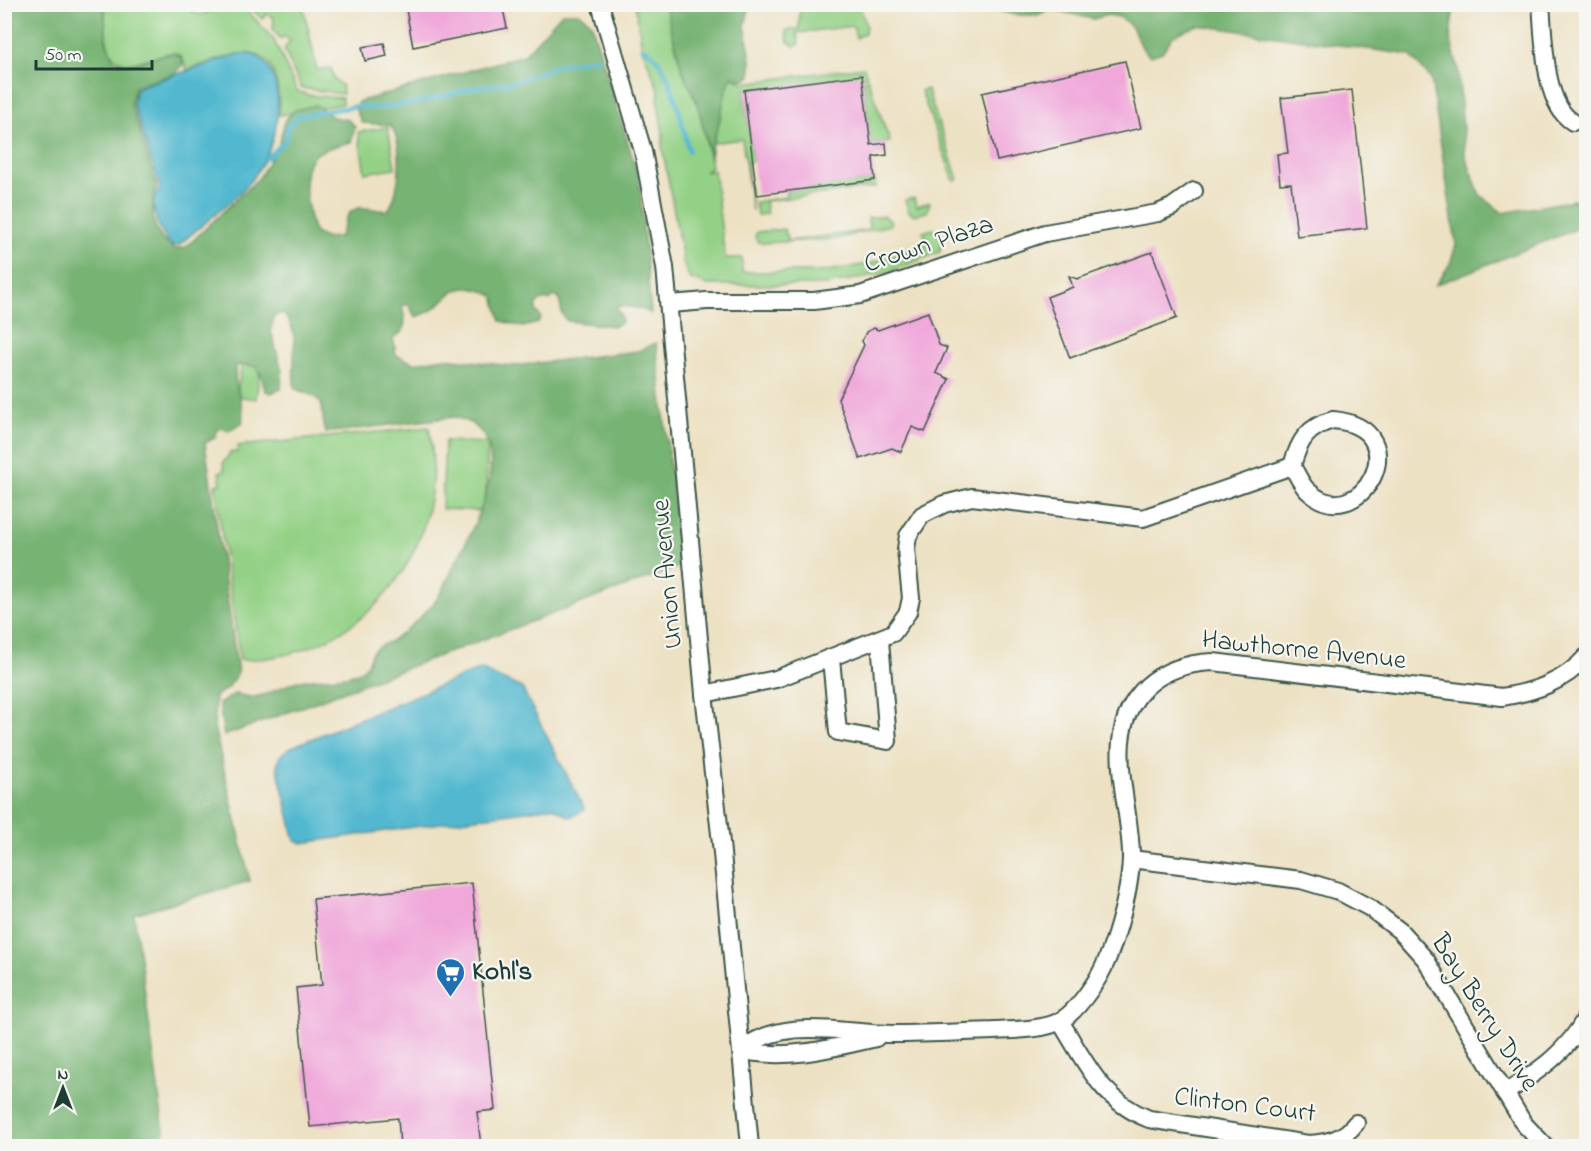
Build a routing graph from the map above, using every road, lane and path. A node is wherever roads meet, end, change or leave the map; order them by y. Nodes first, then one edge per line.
1 (600, 4) edge
2 (1541, 4) edge
3 (1573, 122) dead end
4 (1194, 191) dead end
5 (670, 304) junction
6 (1292, 466) junction
7 (880, 640) junction
8 (1587, 657) edge
9 (831, 659) junction
10 (704, 694) junction
11 (1131, 859) junction
12 (1587, 1017) edge
13 (1060, 1021) junction
14 (741, 1050) junction
15 (1505, 1093) junction
16 (1356, 1123) dead end
17 (750, 1146) edge
18 (1545, 1146) edge

1 - 5 street, Union Avenue
2 - 3 street
4 - 5 street, Crown Plaza
5 - 10 street, Union Avenue
6 - 6 street
6 - 7 street
7 - 9 street
7 - 9 street
8 - 11 street, Hawthorne Avenue
9 - 10 street
10 - 14 street, Union Avenue
11 - 13 street, Hawthorne Avenue
11 - 15 street, Bay Berry Drive
12 - 15 street
13 - 14 street
13 - 16 street, Clinton Court
14 - 17 street, Union Avenue
15 - 18 street, Bay Berry Drive

